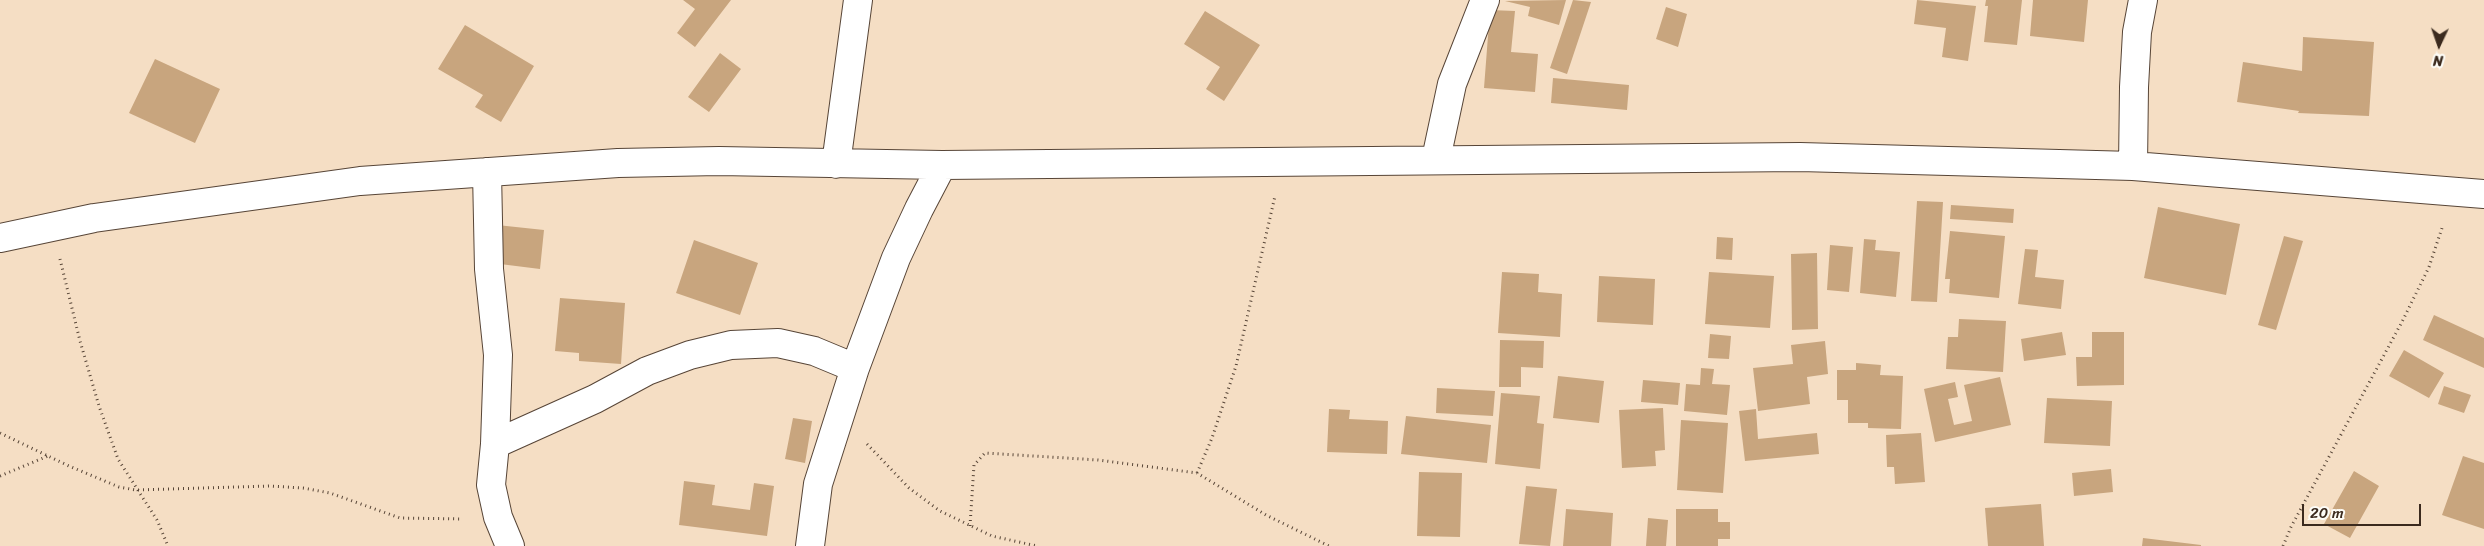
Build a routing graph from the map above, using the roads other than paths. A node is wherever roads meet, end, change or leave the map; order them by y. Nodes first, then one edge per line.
1 (858, 0) edge
2 (1485, 0) edge
3 (2142, 0) edge
4 (1436, 159) junction
5 (836, 164) junction
6 (942, 165) junction
7 (2133, 166) junction
8 (487, 172) junction
9 (2484, 194) edge
10 (0, 238) edge
11 (855, 368) junction
12 (496, 444) junction
13 (510, 546) edge
14 (810, 546) edge

1 - 5 street
2 - 4 street
3 - 7 street
4 - 6 street
4 - 7 street
5 - 6 street
5 - 8 street
6 - 11 street
7 - 9 street
8 - 10 street
8 - 12 street
11 - 12 street
11 - 14 street
12 - 13 street

